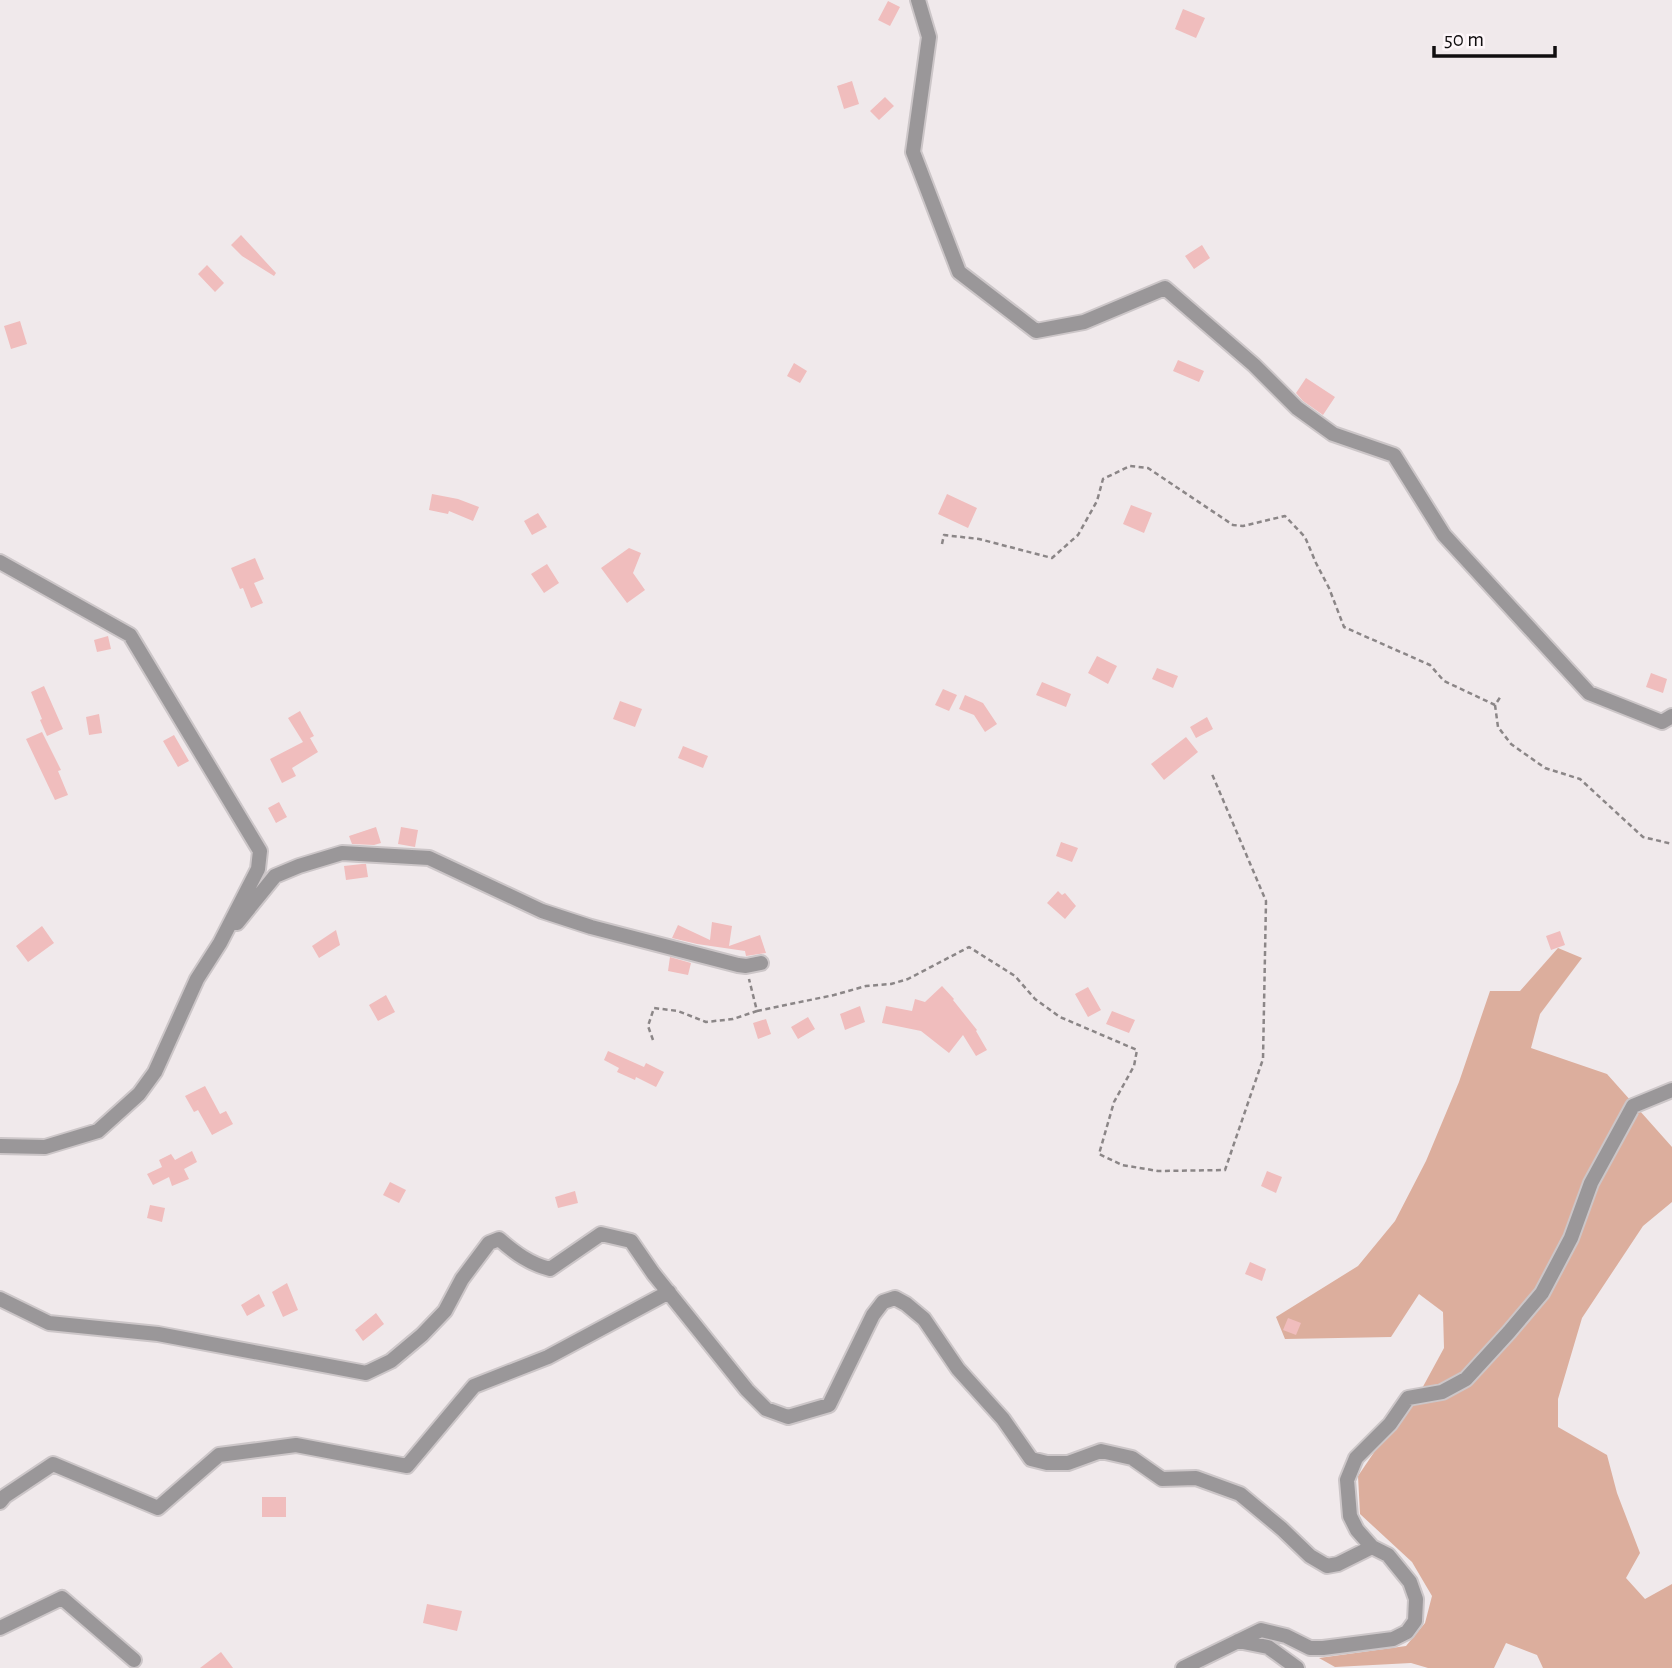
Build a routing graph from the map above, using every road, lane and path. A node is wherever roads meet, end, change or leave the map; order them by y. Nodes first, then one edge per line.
1 (918, 0) edge
2 (942, 544) dead end
3 (0, 562) edge
4 (1501, 696) dead end
5 (1495, 705) junction
6 (1672, 716) edge
7 (1212, 774) dead end
8 (1672, 844) edge
9 (220, 943) junction
10 (761, 962) dead end
11 (746, 966) junction
12 (757, 1011) junction
13 (653, 1040) dead end
14 (1672, 1090) edge
15 (0, 1146) edge
16 (668, 1292) junction
17 (0, 1299) edge
18 (0, 1502) edge
19 (1372, 1548) junction
20 (0, 1628) edge
21 (1238, 1641) junction
22 (134, 1660) dead end
23 (1183, 1668) edge
24 (1297, 1668) edge

1 - 6 street
2 - 5 path
3 - 9 street
4 - 5 path
5 - 8 path
7 - 12 path
9 - 11 street
9 - 15 street
10 - 11 street
11 - 12 path
12 - 13 path
14 - 19 street
16 - 17 street
16 - 18 street
16 - 19 street
19 - 21 street
20 - 22 street
21 - 23 street
21 - 24 street

